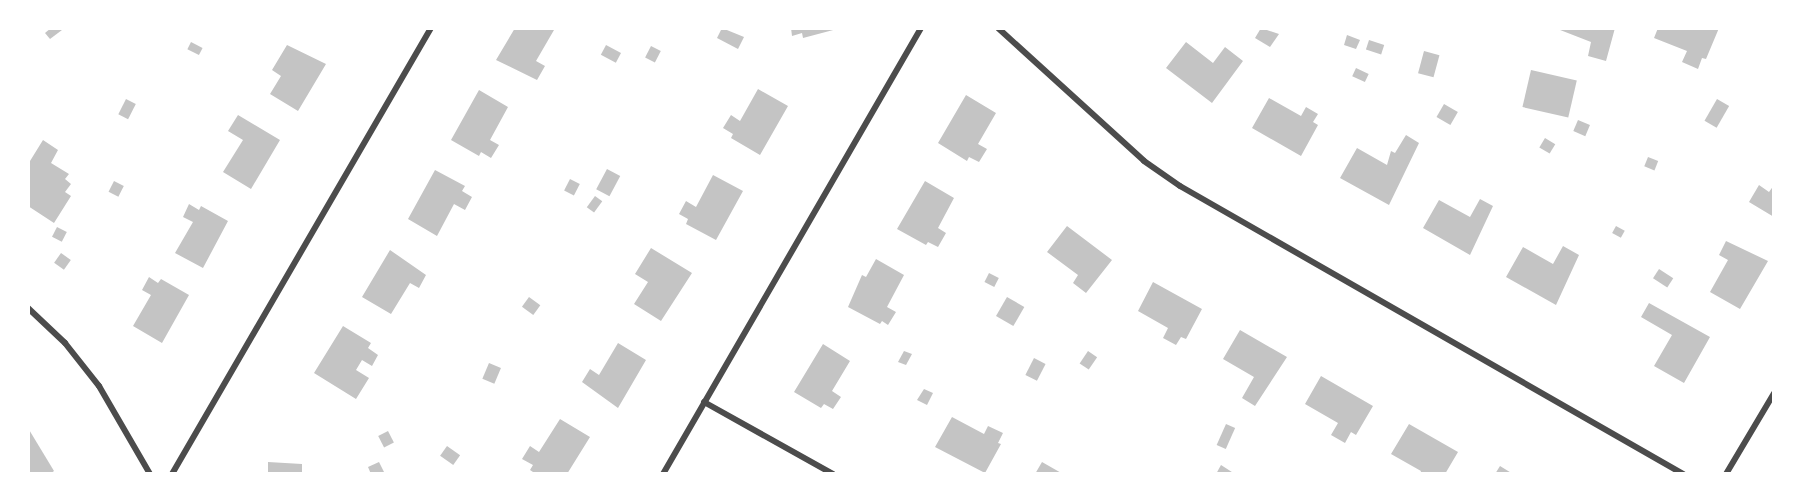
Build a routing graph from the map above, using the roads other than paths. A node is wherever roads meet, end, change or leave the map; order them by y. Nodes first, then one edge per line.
1 (430, 28) edge
2 (921, 28) edge
3 (998, 28) edge
4 (28, 308) edge
5 (1773, 393) edge
6 (704, 402) junction
7 (150, 474) edge
8 (172, 474) edge
9 (663, 474) edge
10 (833, 474) edge
11 (1683, 474) edge
12 (1726, 474) edge

1 - 8 street
2 - 6 street
3 - 11 street
4 - 7 street
5 - 12 street
6 - 9 street
6 - 10 street

